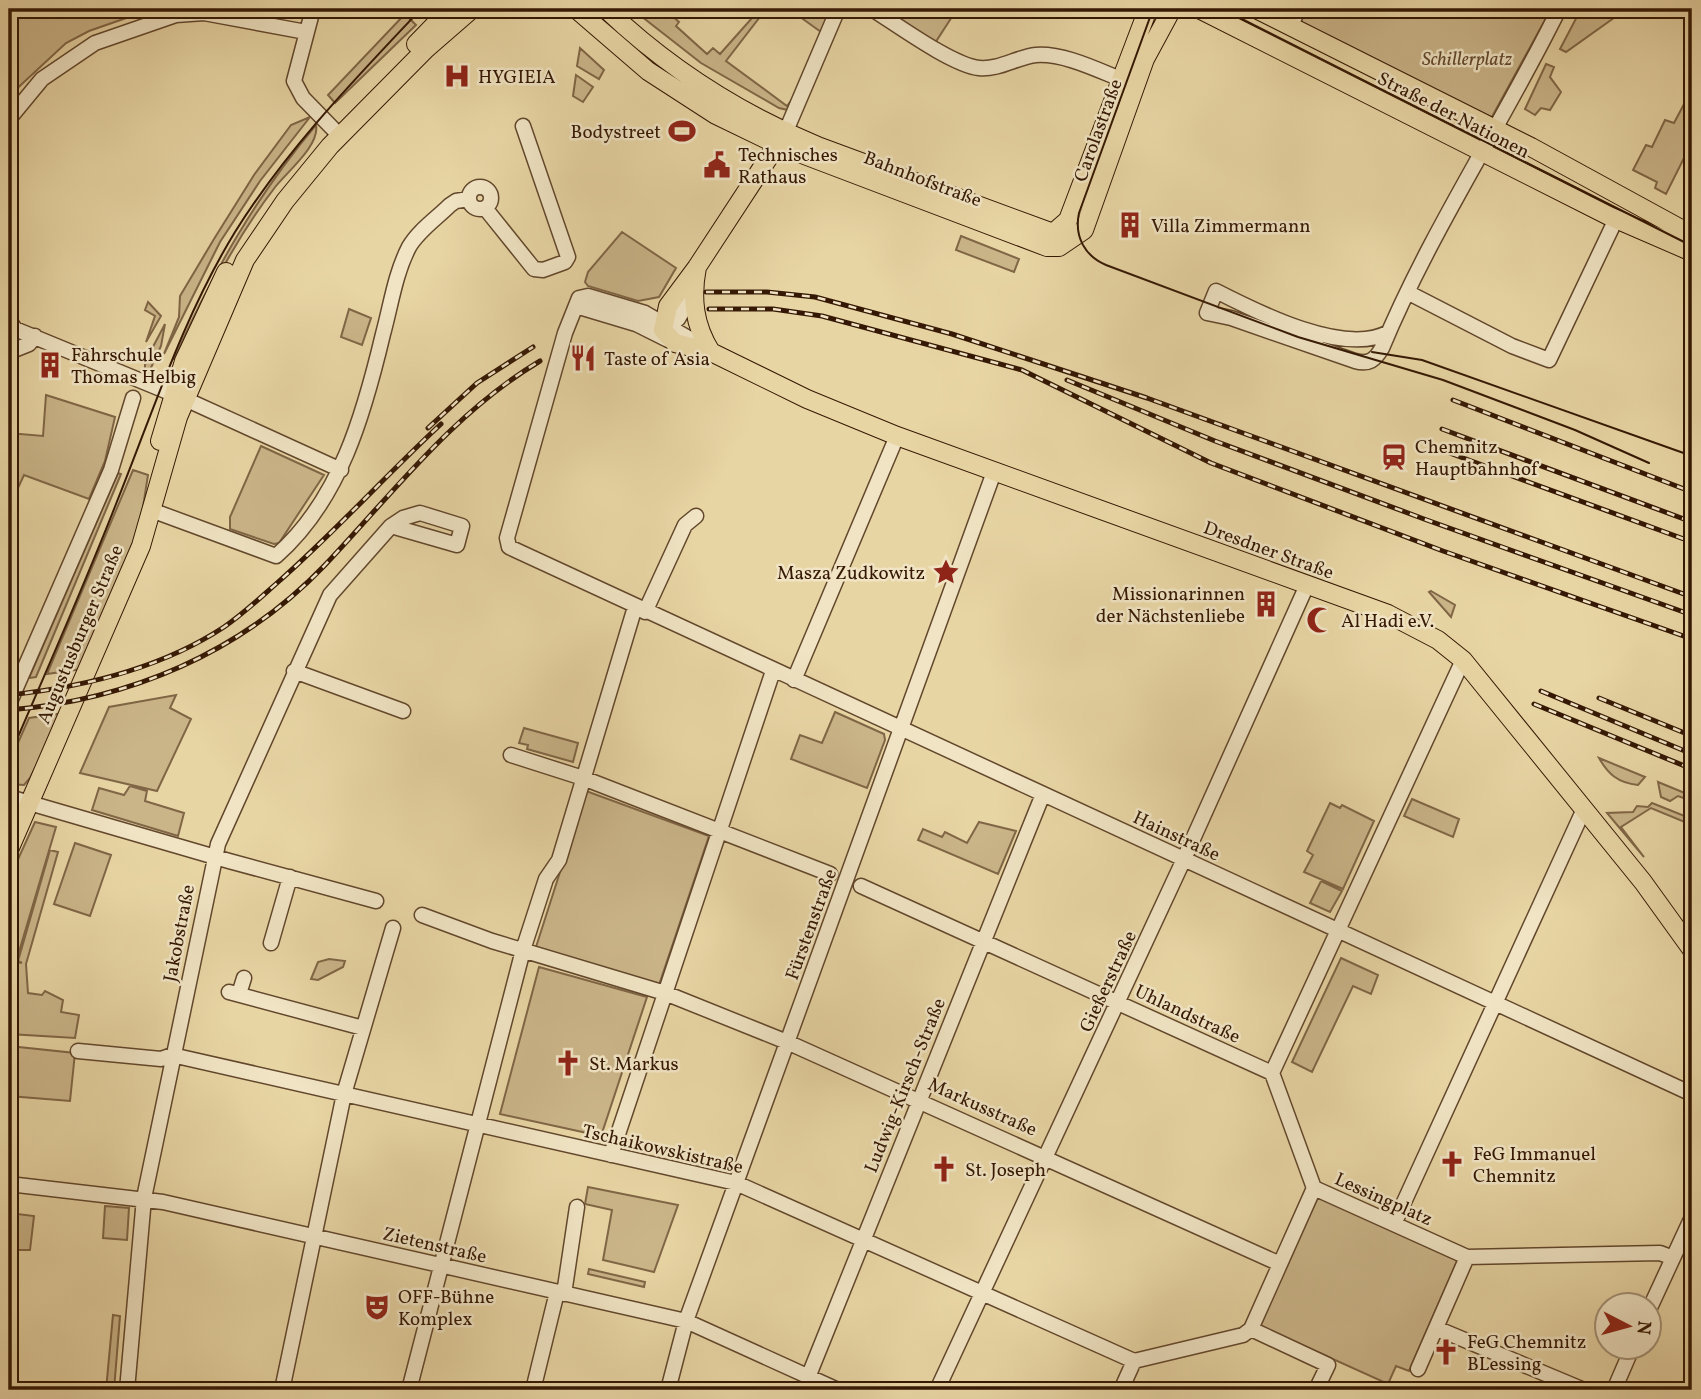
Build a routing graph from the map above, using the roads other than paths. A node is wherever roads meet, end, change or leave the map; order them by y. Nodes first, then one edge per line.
1 (313, 9) edge
2 (450, 9) edge
3 (472, 9) edge
4 (576, 9) edge
5 (606, 9) edge
6 (838, 9) edge
7 (872, 9) edge
8 (1148, 9) edge
9 (1172, 9) edge
10 (1199, 9) edge
11 (1256, 9) edge
12 (1299, 9) edge
13 (1559, 9) edge
14 (234, 14) edge
15 (1290, 26) junction
16 (306, 32) junction
17 (1129, 82) junction
18 (9, 119) edge
19 (523, 126) dead end
20 (1493, 131) junction
21 (338, 133) junction
22 (782, 138) junction
23 (1480, 151) junction
24 (1616, 219) junction
25 (1692, 234) edge
26 (1050, 240) joint
27 (1692, 252) edge
28 (697, 267) junction
29 (694, 292) junction
30 (1409, 293) junction
31 (643, 319) junction
32 (9, 320) edge
33 (665, 324) junction
34 (1389, 331) junction
35 (35, 336) junction
36 (675, 343) junction
37 (9, 352) edge
38 (711, 352) junction
39 (136, 390) junction
40 (179, 396) junction
41 (897, 436) junction
42 (341, 470) junction
43 (994, 472) junction
44 (151, 510) junction
45 (696, 516) dead end
46 (391, 526) dead end
47 (1307, 585) junction
48 (640, 610) junction
49 (1462, 660) junction
50 (25, 664) junction
51 (9, 665) edge
52 (294, 671) junction
53 (774, 671) junction
54 (793, 680) junction
55 (9, 704) edge
56 (402, 711) dead end
57 (901, 729) junction
58 (511, 755) dead end
59 (583, 778) junction
60 (1042, 794) junction
61 (9, 797) edge
62 (30, 803) junction
63 (1584, 809) junction
64 (719, 833) junction
65 (9, 850) edge
66 (214, 856) junction
67 (1184, 859) junction
68 (830, 874) dead end
69 (290, 877) junction
70 (861, 886) dead end
71 (376, 901) dead end
72 (422, 915) dead end
73 (393, 928) dead end
74 (1339, 931) junction
75 (982, 940) junction
76 (271, 943) dead end
77 (523, 950) junction
78 (1692, 950) edge
79 (244, 978) dead end
80 (666, 993) junction
81 (1118, 1001) junction
82 (1496, 1002) junction
83 (363, 1028) junction
84 (788, 1042) junction
85 (78, 1051) dead end
86 (172, 1055) junction
87 (1272, 1073) junction
88 (344, 1094) junction
89 (1692, 1094) edge
90 (919, 1099) junction
91 (476, 1124) junction
92 (611, 1155) junction
93 (1047, 1157) junction
94 (736, 1183) junction
95 (9, 1184) edge
96 (1314, 1188) junction
97 (144, 1198) junction
98 (577, 1207) dead end
99 (1692, 1217) edge
100 (1394, 1224) junction
101 (315, 1236) junction
102 (863, 1239) junction
103 (1467, 1257) junction
104 (1673, 1258) junction
105 (1280, 1264) junction
106 (441, 1265) junction
107 (1658, 1290) edge
108 (561, 1293) junction
109 (982, 1294) junction
110 (686, 1321) junction
111 (1436, 1328) junction
112 (1251, 1329) junction
113 (1627, 1360) edge
114 (1134, 1361) junction
115 (1418, 1369) dead end
116 (805, 1383) edge
117 (127, 1390) edge
118 (282, 1390) edge
119 (409, 1390) edge
120 (533, 1390) edge
121 (668, 1390) edge
122 (838, 1390) edge
123 (937, 1390) edge
124 (1121, 1390) edge
125 (1316, 1390) edge
126 (1584, 1390) edge
127 (1614, 1390) edge

1 - 16 street
2 - 21 main road, Augustusburger Straße
3 - 21 main road, Augustusburger Straße
4 - 22 main road, Bahnhofstraße
5 - 22 main road, Bahnhofstraße
6 - 22 street
7 - 17 street
8 - 17 main road, Carolastraße
9 - 17 main road, Carolastraße
10 - 23 main road, Straße der Nationen
11 - 15 main road, Straße der Nationen
12 - 15 street
13 - 20 street
14 - 16 street
14 - 18 street
15 - 20 main road, Straße der Nationen
16 - 21 street
17 - 26 main road, Carolastraße
19 - 42 street
20 - 23 street
20 - 25 main road, Straße der Nationen
21 - 40 main road, Augustusburger Straße
22 - 26 main road, Bahnhofstraße
22 - 28 main road
23 - 24 main road, Straße der Nationen
23 - 30 street
24 - 27 main road, Straße der Nationen
24 - 30 street
28 - 29 main road
28 - 33 main road
29 - 33 street
29 - 38 main road
30 - 34 street
31 - 33 street, Dresdner Straße
31 - 36 street
31 - 48 street, Hainstraße
32 - 35 street
33 - 36 main road, Dresdner Straße
33 - 38 street, Dresdner Straße
34 - 34 street
35 - 37 street
35 - 39 street
36 - 38 main road, Dresdner Straße
38 - 41 main road, Dresdner Straße
39 - 40 street
39 - 50 street
40 - 42 street
40 - 44 main road, Augustusburger Straße
41 - 43 main road, Dresdner Straße
41 - 54 street
42 - 44 street
43 - 47 main road, Dresdner Straße
43 - 57 street, Fürstenstraße
44 - 62 main road, Augustusburger Straße
45 - 48 street
46 - 52 street, Jakobstraße
47 - 49 main road, Dresdner Straße
47 - 67 street, Gießerstraße
48 - 53 street, Hainstraße
48 - 59 street
49 - 63 main road, Dresdner Straße
49 - 74 street
50 - 51 street
50 - 55 street
52 - 56 street
52 - 66 street, Jakobstraße
53 - 54 street, Hainstraße
53 - 64 street
54 - 57 street, Hainstraße
57 - 60 street, Hainstraße
57 - 84 street, Fürstenstraße
58 - 59 street
59 - 64 street
59 - 77 street
60 - 67 street, Hainstraße
60 - 75 street, Ludwig-Kirsch-Straße
61 - 62 street
62 - 65 main road, Augustusburger Straße
62 - 66 street
63 - 78 main road, Dresdner Straße
63 - 82 street
64 - 68 street
64 - 80 street
66 - 69 street
66 - 86 street, Jakobstraße
67 - 74 street, Hainstraße
67 - 81 street, Gießerstraße
69 - 71 street
69 - 76 street
70 - 75 street, Uhlandstraße
72 - 77 street, Markusstraße
73 - 83 street
74 - 82 street, Hainstraße
74 - 87 street
75 - 81 street, Uhlandstraße
75 - 90 street, Ludwig-Kirsch-Straße
77 - 80 street, Markusstraße
77 - 91 street
79 - 83 street
80 - 84 street, Markusstraße
80 - 92 street
81 - 87 street, Uhlandstraße
81 - 93 street, Gießerstraße
82 - 89 street, Hainstraße
82 - 100 street
83 - 88 street
84 - 90 street, Markusstraße
84 - 94 street, Fürstenstraße
85 - 86 street, Tschaikowskistraße
86 - 88 street, Tschaikowskistraße
86 - 97 street, Jakobstraße
87 - 96 street
88 - 91 street, Tschaikowskistraße
88 - 101 street
90 - 93 street, Markusstraße
90 - 102 street, Ludwig-Kirsch-Straße
91 - 92 street, Tschaikowskistraße
91 - 106 street
92 - 94 street, Tschaikowskistraße
93 - 105 street, Markusstraße
93 - 109 street, Gießerstraße
94 - 102 street, Tschaikowskistraße
94 - 110 street, Fürstenstraße
95 - 97 street, Zietenstraße
96 - 100 street, Lessingplatz
96 - 105 street, Lessingplatz
97 - 101 street, Zietenstraße
97 - 117 street, Jakobstraße
98 - 108 street
99 - 104 street
100 - 103 street, Lessingplatz
101 - 106 street, Zietenstraße
101 - 118 street
102 - 109 street, Tschaikowskistraße
102 - 116 street, Ludwig-Kirsch-Straße
103 - 104 street
103 - 111 street
104 - 107 street
105 - 112 street, Lessingplatz
106 - 108 street, Zietenstraße
106 - 119 street
108 - 110 street, Zietenstraße
108 - 120 street
109 - 114 street, Tschaikowskistraße
109 - 123 street, Gießerstraße
110 - 116 street, Zietenstraße
110 - 121 street, Fürstenstraße
111 - 115 street
111 - 126 street
112 - 114 street
112 - 125 street
113 - 127 street
114 - 124 street
116 - 122 street, Zietenstraße

